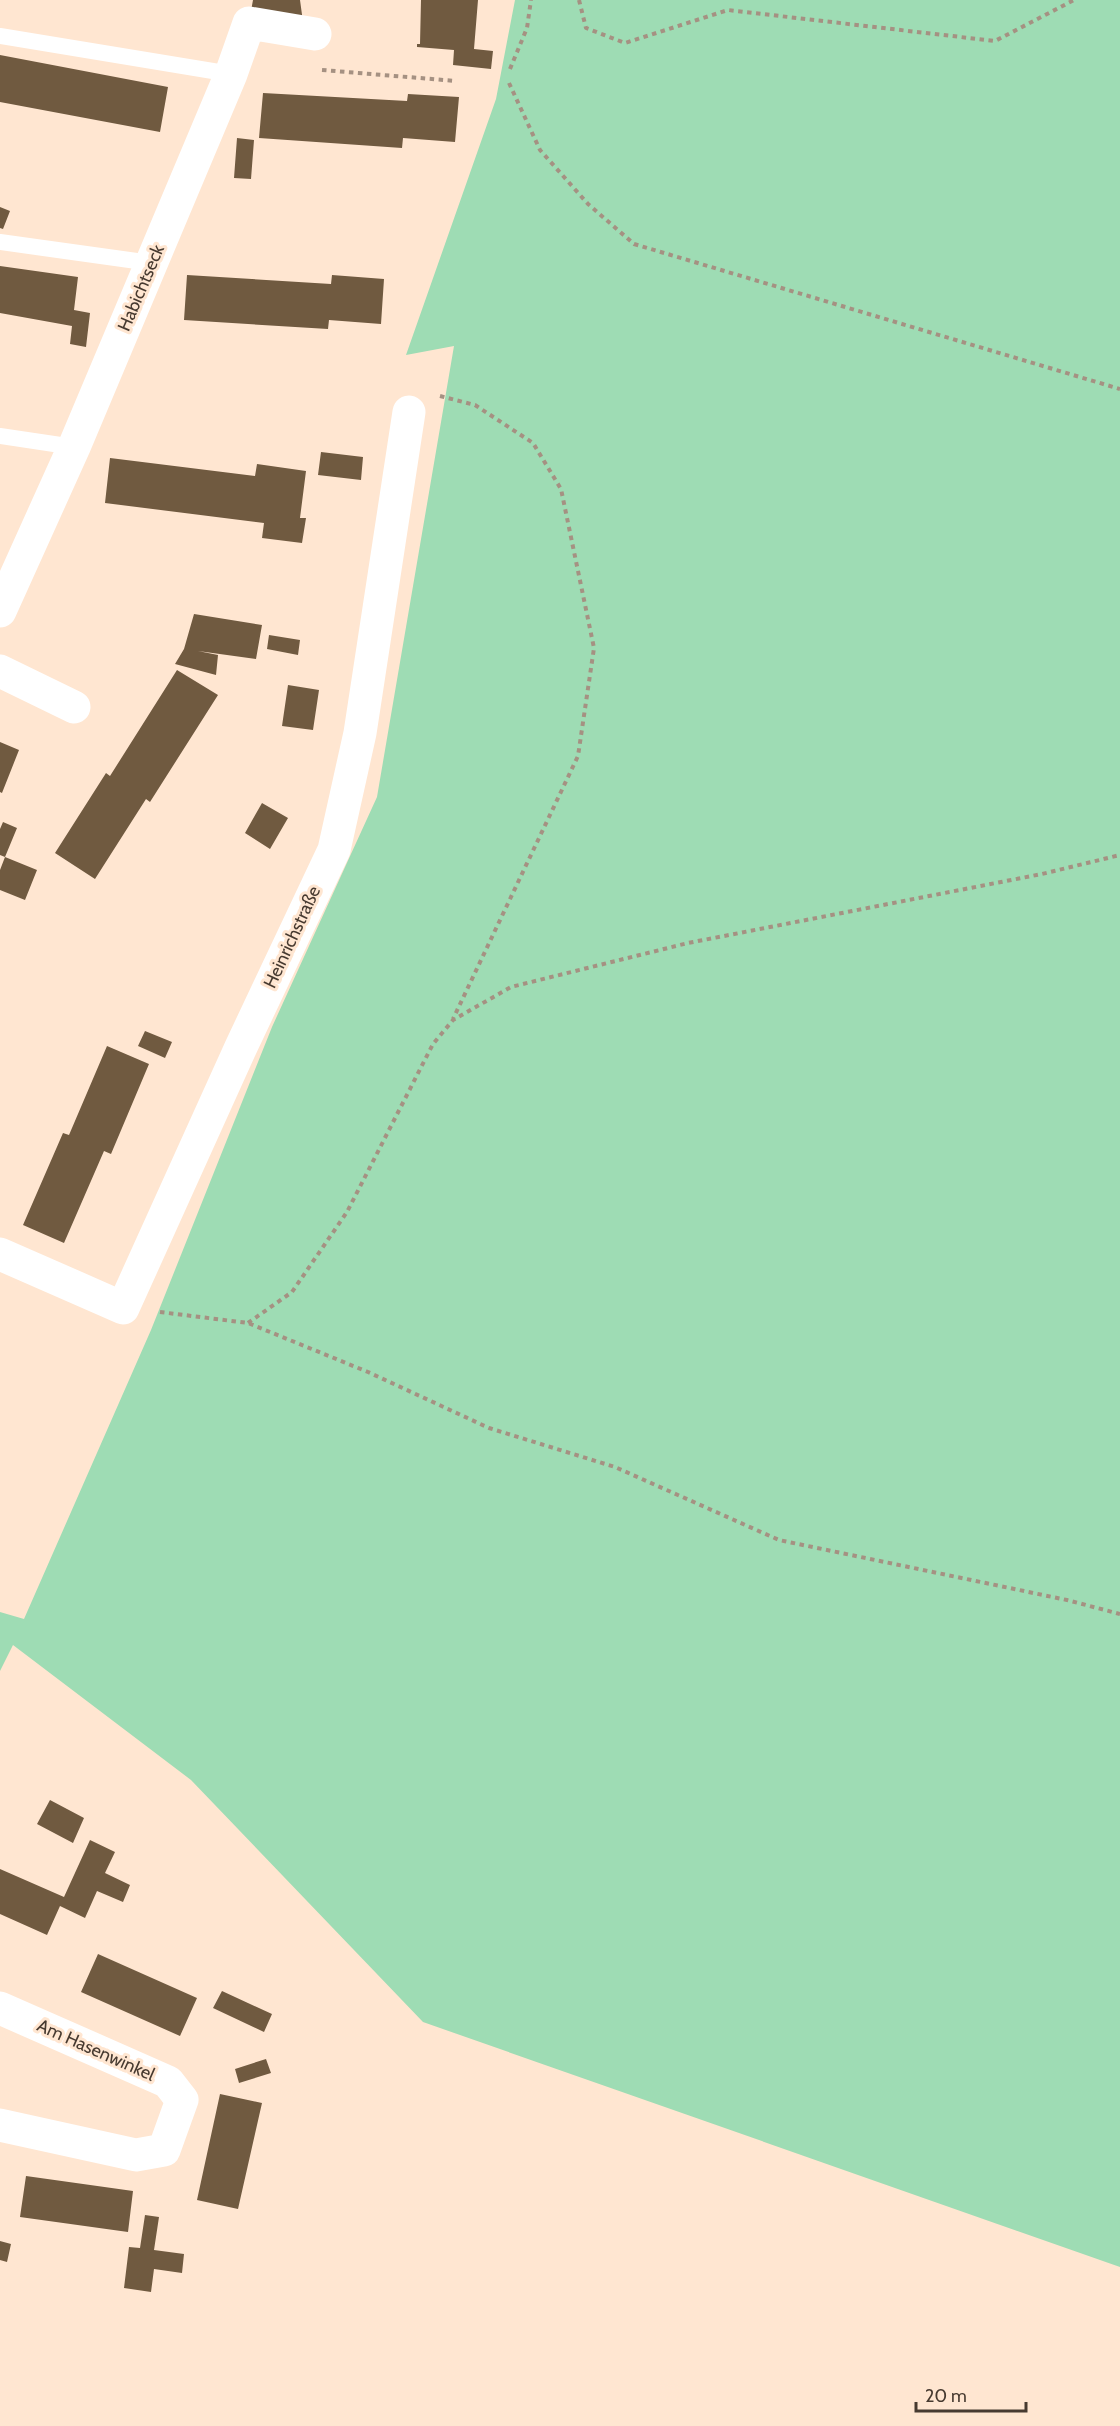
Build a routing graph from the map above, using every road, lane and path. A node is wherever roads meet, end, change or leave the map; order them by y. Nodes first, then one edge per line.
1 (531, 0) edge
2 (579, 0) edge
3 (1074, 0) edge
4 (315, 34) dead end
5 (0, 36) edge
6 (316, 69) dead end
7 (510, 69) dead end
8 (231, 74) junction
9 (456, 81) dead end
10 (508, 83) dead end
11 (0, 242) edge
12 (151, 263) junction
13 (1120, 389) edge
14 (422, 403) joint
15 (0, 436) edge
16 (74, 447) junction
17 (0, 611) edge
18 (0, 671) edge
19 (74, 707) dead end
20 (1120, 855) edge
21 (453, 1020) junction
22 (0, 1254) edge
23 (123, 1308) junction
24 (248, 1323) junction
25 (1120, 1614) edge
26 (0, 2008) edge
27 (0, 2125) edge

1 - 7 path
2 - 3 path
4 - 8 street, Habichtseck
5 - 8 lane
6 - 9 path
8 - 12 street, Habichtseck
10 - 13 path
11 - 12 lane
12 - 16 street, Habichtseck
14 - 21 path
14 - 23 street, Heinrichstraße
15 - 16 lane
16 - 17 street, Habichtseck
18 - 19 street
20 - 21 path
21 - 24 path
22 - 23 street
23 - 24 path
24 - 25 path
26 - 27 street, Am Hasenwinkel

